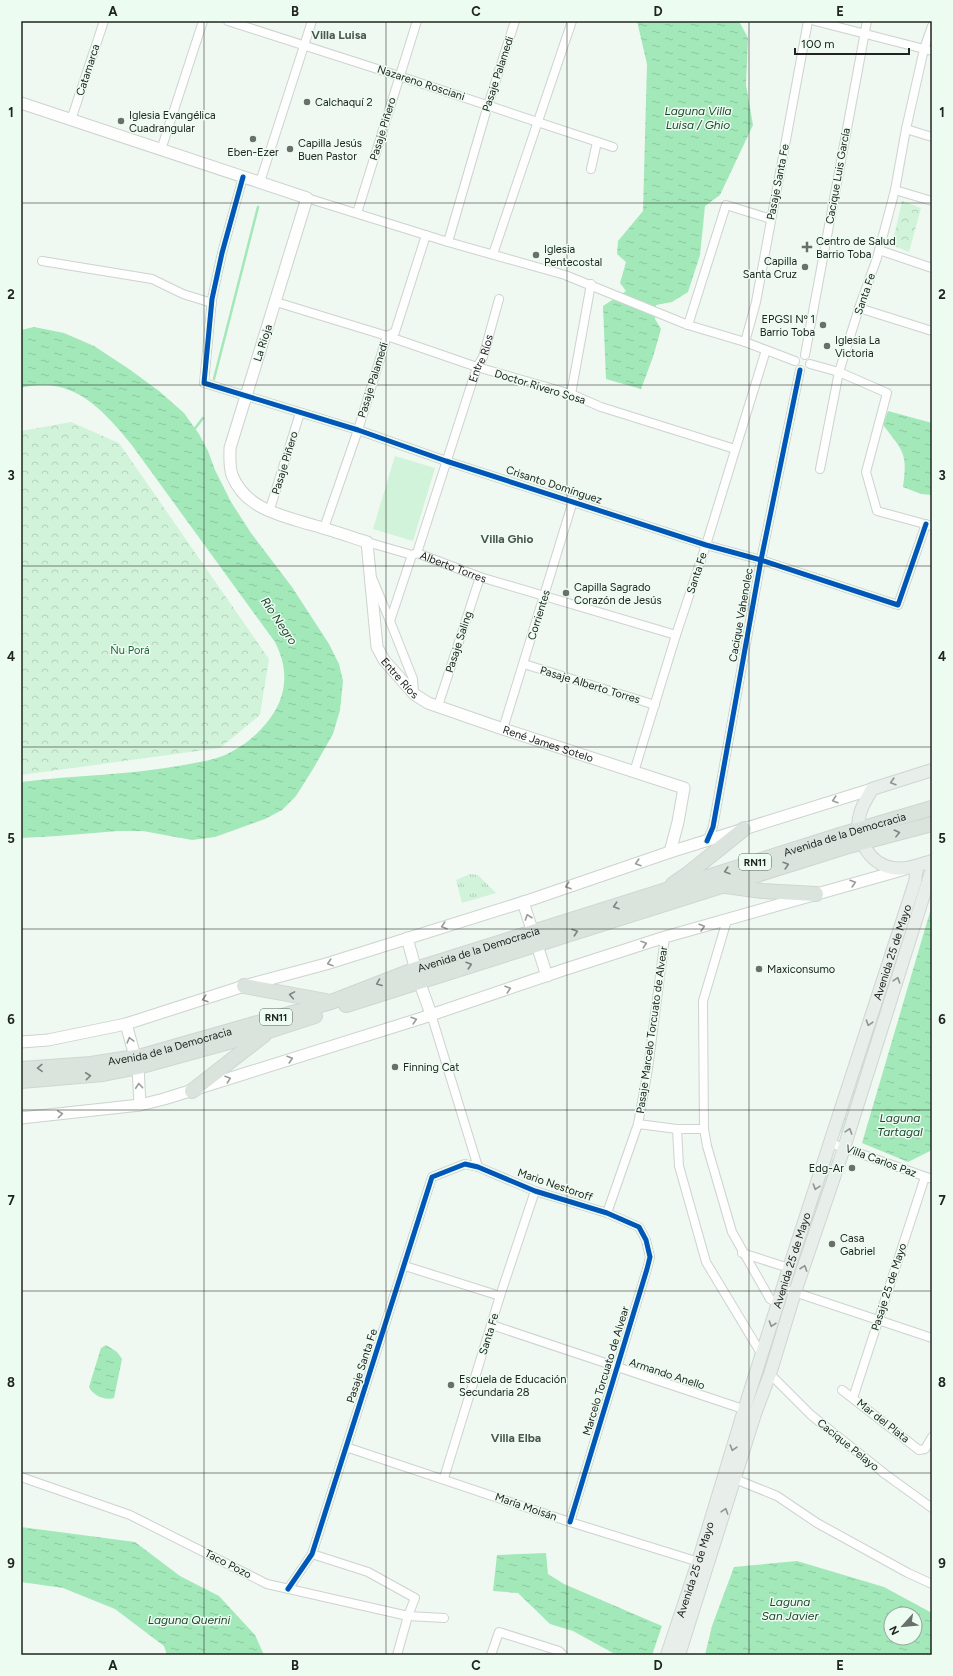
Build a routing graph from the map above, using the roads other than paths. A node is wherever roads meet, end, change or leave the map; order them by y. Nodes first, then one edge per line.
1 (104, 21) edge
2 (203, 21) edge
3 (228, 21) edge
4 (312, 21) edge
5 (417, 21) edge
6 (515, 21) edge
7 (572, 21) edge
8 (808, 21) edge
9 (815, 21) edge
10 (867, 21) edge
11 (932, 26) edge
12 (864, 34) junction
13 (304, 46) junction
14 (928, 50) edge
15 (399, 76) junction
16 (21, 103) edge
17 (488, 105) junction
18 (72, 120) junction
19 (537, 121) junction
20 (906, 129) junction
21 (932, 138) edge
22 (597, 142) junction
23 (613, 147) dead end
24 (161, 150) junction
25 (590, 169) dead end
26 (244, 177) junction
27 (260, 182) junction
28 (896, 190) junction
29 (307, 198) junction
30 (932, 201) edge
31 (357, 214) junction
32 (771, 219) junction
33 (426, 235) junction
34 (448, 242) junction
35 (879, 250) junction
36 (493, 254) junction
37 (42, 261) dead end
38 (932, 268) edge
39 (591, 284) junction
40 (499, 300) dead end
41 (276, 302) junction
42 (212, 303) junction
43 (859, 308) junction
44 (688, 325) junction
45 (932, 331) edge
46 (387, 336) junction
47 (745, 342) junction
48 (766, 350) junction
49 (805, 355) junction
50 (795, 361) junction
51 (810, 364) junction
52 (477, 367) junction
53 (800, 370) junction
54 (839, 372) junction
55 (571, 394) junction
56 (246, 396) junction
57 (300, 413) junction
58 (358, 430) junction
59 (735, 448) junction
60 (446, 461) junction
61 (820, 469) dead end
62 (239, 487) joint
63 (573, 501) junction
64 (269, 512) junction
65 (929, 525) edge
66 (324, 528) junction
67 (367, 542) junction
68 (706, 545) junction
69 (415, 554) junction
70 (761, 560) junction
71 (370, 573) junction
72 (480, 577) junction
73 (546, 595) junction
74 (390, 622) junction
75 (676, 635) junction
76 (524, 664) junction
77 (414, 694) junction
78 (656, 705) junction
79 (438, 706) junction
80 (503, 729) junction
81 (932, 770) edge
82 (634, 772) junction
83 (872, 789) junction
84 (932, 808) edge
85 (932, 824) edge
86 (744, 829) junction
87 (860, 836) junction
88 (707, 841) junction
89 (670, 852) junction
90 (932, 861) edge
91 (911, 867) junction
92 (932, 869) edge
93 (722, 885) junction
94 (816, 894) junction
95 (653, 895) junction
96 (523, 902) junction
97 (727, 920) junction
98 (665, 937) junction
99 (407, 938) junction
100 (535, 938) junction
101 (417, 975) junction
102 (547, 976) junction
103 (244, 986) junction
104 (331, 1002) junction
105 (431, 1014) junction
106 (126, 1024) junction
107 (269, 1031) junction
108 (21, 1042) edge
109 (136, 1062) junction
110 (21, 1069) edge
111 (21, 1082) edge
112 (192, 1091) junction
113 (140, 1105) junction
114 (21, 1118) edge
115 (638, 1124) junction
116 (677, 1129) junction
117 (704, 1129) junction
118 (830, 1143) junction
119 (844, 1148) junction
120 (464, 1164) joint
121 (478, 1167) junction
122 (928, 1178) edge
123 (535, 1191) junction
124 (607, 1213) junction
125 (639, 1227) joint
126 (742, 1252) junction
127 (405, 1266) junction
128 (789, 1268) junction
129 (784, 1288) junction
130 (795, 1292) junction
131 (500, 1296) junction
132 (779, 1304) junction
133 (878, 1320) junction
134 (492, 1326) junction
135 (932, 1338) edge
136 (762, 1355) junction
137 (617, 1368) junction
138 (770, 1374) junction
139 (842, 1390) dead end
140 (853, 1398) junction
141 (750, 1412) junction
142 (932, 1436) edge
143 (346, 1447) junction
144 (21, 1477) edge
145 (444, 1478) junction
146 (735, 1479) junction
147 (932, 1508) edge
148 (570, 1522) junction
149 (312, 1554) junction
150 (703, 1563) junction
151 (932, 1584) edge
152 (288, 1589) junction
153 (408, 1616) junction
154 (444, 1618) dead end
155 (397, 1655) edge
156 (491, 1655) edge
157 (563, 1655) edge
158 (667, 1655) edge
159 (679, 1655) edge

1 - 18 street, Catamarca
2 - 24 street
3 - 13 street, Nazareno Rosciani
4 - 13 street
5 - 15 street, Pasaje Piñero
6 - 17 street, Pasaje Palamedi
7 - 19 street
8 - 32 street, Pasaje Santa Fe
9 - 12 street
10 - 12 street, Cacique Luis García
11 - 14 street, Santa Fe
12 - 14 street
12 - 49 street, Cacique Luis García
13 - 15 street, Nazareno Rosciani
13 - 27 street
14 - 20 street, Santa Fe
15 - 17 street, Nazareno Rosciani
15 - 31 street, Pasaje Piñero
16 - 18 street
17 - 19 street, Nazareno Rosciani
17 - 34 street, Pasaje Palamedi
18 - 24 street
19 - 22 street, Nazareno Rosciani
19 - 36 street
20 - 21 street
20 - 28 street, Santa Fe
22 - 23 street, Nazareno Rosciani
22 - 25 street
24 - 26 street
26 - 27 street
26 - 42 street
27 - 29 street
28 - 30 street
28 - 35 street, Santa Fe
29 - 31 street
29 - 41 street, La Rioja
31 - 33 street
32 - 44 street
32 - 47 street, Pasaje Santa Fe
33 - 34 street
33 - 46 street, Pasaje Palamedi
34 - 36 street
35 - 38 street
35 - 43 street, Santa Fe
36 - 39 street
37 - 42 street
39 - 44 street
39 - 55 street
40 - 52 street, Entre Ríos
41 - 46 street, Doctor Rivero Sosa
41 - 56 street, La Rioja
42 - 56 street, Crisanto Domínguez
43 - 45 street
43 - 54 street, Santa Fe
44 - 47 street
46 - 52 street, Doctor Rivero Sosa
46 - 58 street, Pasaje Palamedi
47 - 48 street
48 - 50 street
48 - 59 street, Santa Fe
49 - 50 street
49 - 51 street
50 - 53 street
51 - 53 street
51 - 54 street
52 - 55 street, Doctor Rivero Sosa
52 - 60 street, Entre Ríos
53 - 70 street, Cacique Vahenolec
54 - 61 street, Santa Fe
54 - 65 street
55 - 59 street, Doctor Rivero Sosa
56 - 57 street, Crisanto Domínguez
56 - 62 street, La Rioja
57 - 58 street, Crisanto Domínguez
57 - 64 street, Pasaje Piñero
58 - 60 street, Crisanto Domínguez
58 - 66 street, Pasaje Palamedi
59 - 68 street, Santa Fe
60 - 63 street, Crisanto Domínguez
60 - 69 street, Entre Ríos
62 - 64 street, Alberto Torres
63 - 68 street, Crisanto Domínguez
63 - 73 street, Corrientes
64 - 66 street, Alberto Torres
65 - 70 street, Crisanto Domínguez
66 - 67 street, Alberto Torres
67 - 69 street, Alberto Torres
67 - 71 street, Entre Ríos
68 - 70 street, Crisanto Domínguez
68 - 75 street, Santa Fe
69 - 72 street, Alberto Torres
69 - 74 street, Entre Ríos
70 - 88 street, Cacique Vahenolec
71 - 74 street
71 - 77 street, Entre Ríos
72 - 73 street, Alberto Torres
72 - 79 street, Pasaje Saling
73 - 75 street, Alberto Torres
73 - 76 street, Corrientes
74 - 77 street, Entre Ríos
75 - 78 street, Santa Fe
76 - 78 street, Pasaje Alberto Torres
76 - 80 street, Corrientes
77 - 79 street, René James Sotelo
78 - 82 street, Santa Fe
79 - 80 street, René James Sotelo
80 - 82 street, René James Sotelo
81 -> 83 main road, RN11
82 - 89 street, René James Sotelo
83 -> 86 street, RN11
83 - 87 main road
84 - 87 highway, Avenida de la Democracia / RN11
87 -> 85 highway, Avenida de la Democracia / RN11
86 - 88 street, RN11
86 - 95 highway, RN11
87 - 91 main road
93 -> 87 highway, Avenida de la Democracia / RN11
87 -> 95 highway, Avenida de la Democracia / RN11
88 - 89 street, RN11
89 -> 96 street, RN11
90 - 91 main road
94 -> 91 street
91 -> 118 main road, Avenida 25 de Mayo
119 -> 92 main road, Avenida 25 de Mayo
93 - 94 highway
100 -> 93 highway, Avenida de la Democracia / RN11
94 - 97 street
95 -> 100 highway, Avenida de la Democracia / RN11
96 -> 99 street, RN11
100 -> 96 street
98 -> 97 street
97 - 117 street
102 -> 98 street
98 - 115 street, Pasaje Marcelo Torcuato de Alvear
99 - 101 street
99 -> 103 street, RN11
100 - 101 highway, Avenida de la Democracia / RN11
100 - 102 street
101 -> 104 highway, Avenida de la Democracia / RN11
101 - 105 street
101 - 107 highway, Avenida de la Democracia / RN11
105 -> 102 street
104 -> 103 highway
103 -> 106 street, RN11
104 - 109 highway, Avenida de la Democracia / RN11
112 -> 105 street
105 - 121 street
106 - 108 street, RN11
109 -> 106 street
107 - 109 highway, Avenida de la Democracia / RN11
107 - 112 highway
109 -> 110 highway, Avenida de la Democracia / RN11
111 -> 109 highway, Avenida de la Democracia / RN11
113 -> 109 street
112 - 113 street
114 -> 113 street
115 - 116 street
115 - 124 street, Pasaje Marcelo Torcuato de Alvear
116 - 117 street
116 - 136 street
117 - 126 street
118 - 119 street, Villa Carlos Paz
118 -> 128 main road, Avenida 25 de Mayo
119 - 122 street, Villa Carlos Paz
130 -> 119 main road, Avenida 25 de Mayo
120 - 121 street, Mario Nestoroff
120 - 127 street, Pasaje Santa Fe
121 - 123 street, Mario Nestoroff
122 - 133 street, Pasaje 25 de Mayo
123 - 124 street, Mario Nestoroff
123 - 131 street, Santa Fe
124 - 125 street, Mario Nestoroff
125 - 137 street, Marcelo Torcuato de Alvear
126 - 128 street
126 - 132 street
127 - 131 street
127 - 143 street, Pasaje Santa Fe
128 - 129 main road, Avenida 25 de Mayo
129 - 130 street
129 - 132 main road, Avenida 25 de Mayo
130 - 133 street
130 - 138 main road, Avenida 25 de Mayo
131 - 134 street, Santa Fe
132 -> 136 main road, Avenida 25 de Mayo
133 - 135 street
133 - 140 street, Pasaje 25 de Mayo
134 - 137 street, Armando Anello
134 - 145 street, Santa Fe
136 - 141 main road, Avenida 25 de Mayo
137 - 141 street, Armando Anello
137 - 148 street, Marcelo Torcuato de Alvear
138 - 141 main road, Avenida 25 de Mayo
138 - 147 street, Cacique Pelayo
139 - 140 street, Mar del Plata
140 - 142 street, Mar del Plata
141 - 146 main road, Avenida 25 de Mayo
141 -> 150 main road, Avenida 25 de Mayo
143 - 145 street, María Moisán
143 - 149 street, Pasaje Santa Fe
144 - 152 street, Taco Pozo
145 - 148 street, María Moisán
150 -> 146 main road, Avenida 25 de Mayo
146 - 151 street
148 - 150 street, María Moisán
149 - 152 street, Pasaje Santa Fe
149 - 153 street
150 - 158 main road, Avenida 25 de Mayo
150 - 159 main road, Avenida 25 de Mayo
152 - 153 street, Taco Pozo
153 - 154 street, Taco Pozo
153 - 155 street
156 - 157 street

